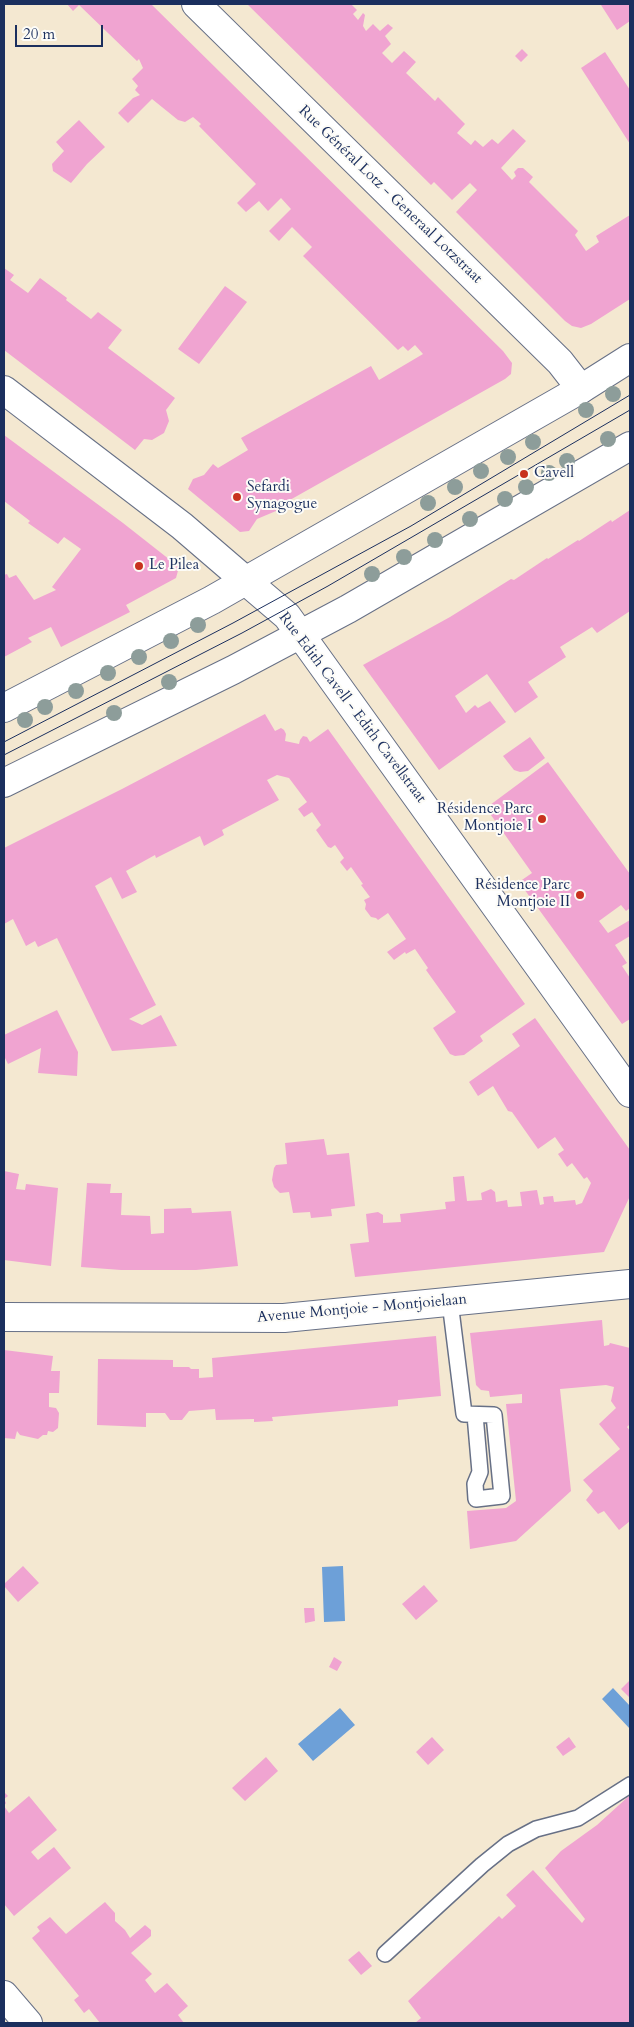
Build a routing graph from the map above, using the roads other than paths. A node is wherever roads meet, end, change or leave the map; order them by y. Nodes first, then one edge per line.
1 (196, 4) edge
2 (630, 358) edge
3 (581, 389) junction
4 (4, 390) edge
5 (630, 446) edge
6 (246, 580) junction
7 (301, 634) junction
8 (4, 708) edge
9 (4, 783) edge
10 (630, 1093) edge
11 (630, 1284) edge
12 (450, 1302) junction
13 (4, 1317) edge
14 (475, 1415) junction
15 (630, 1785) edge
16 (385, 1954) dead end
17 (4, 1995) edge
18 (28, 2023) edge

1 - 3 street, Rue Général Lotz - Generaal Lotzstraat
2 - 3 street
3 - 6 street
4 - 6 street, Rue Edith Cavell - Edith Cavellstraat
5 - 7 street
6 - 7 street, Rue Edith Cavell - Edith Cavellstraat
6 - 8 street
7 - 9 street
7 - 10 street, Rue Edith Cavell - Edith Cavellstraat
11 - 12 street, Avenue Montjoie - Montjoielaan
12 - 13 street, Avenue Montjoie - Montjoielaan
12 - 14 lane
14 - 14 lane
15 - 16 lane
17 - 18 street

